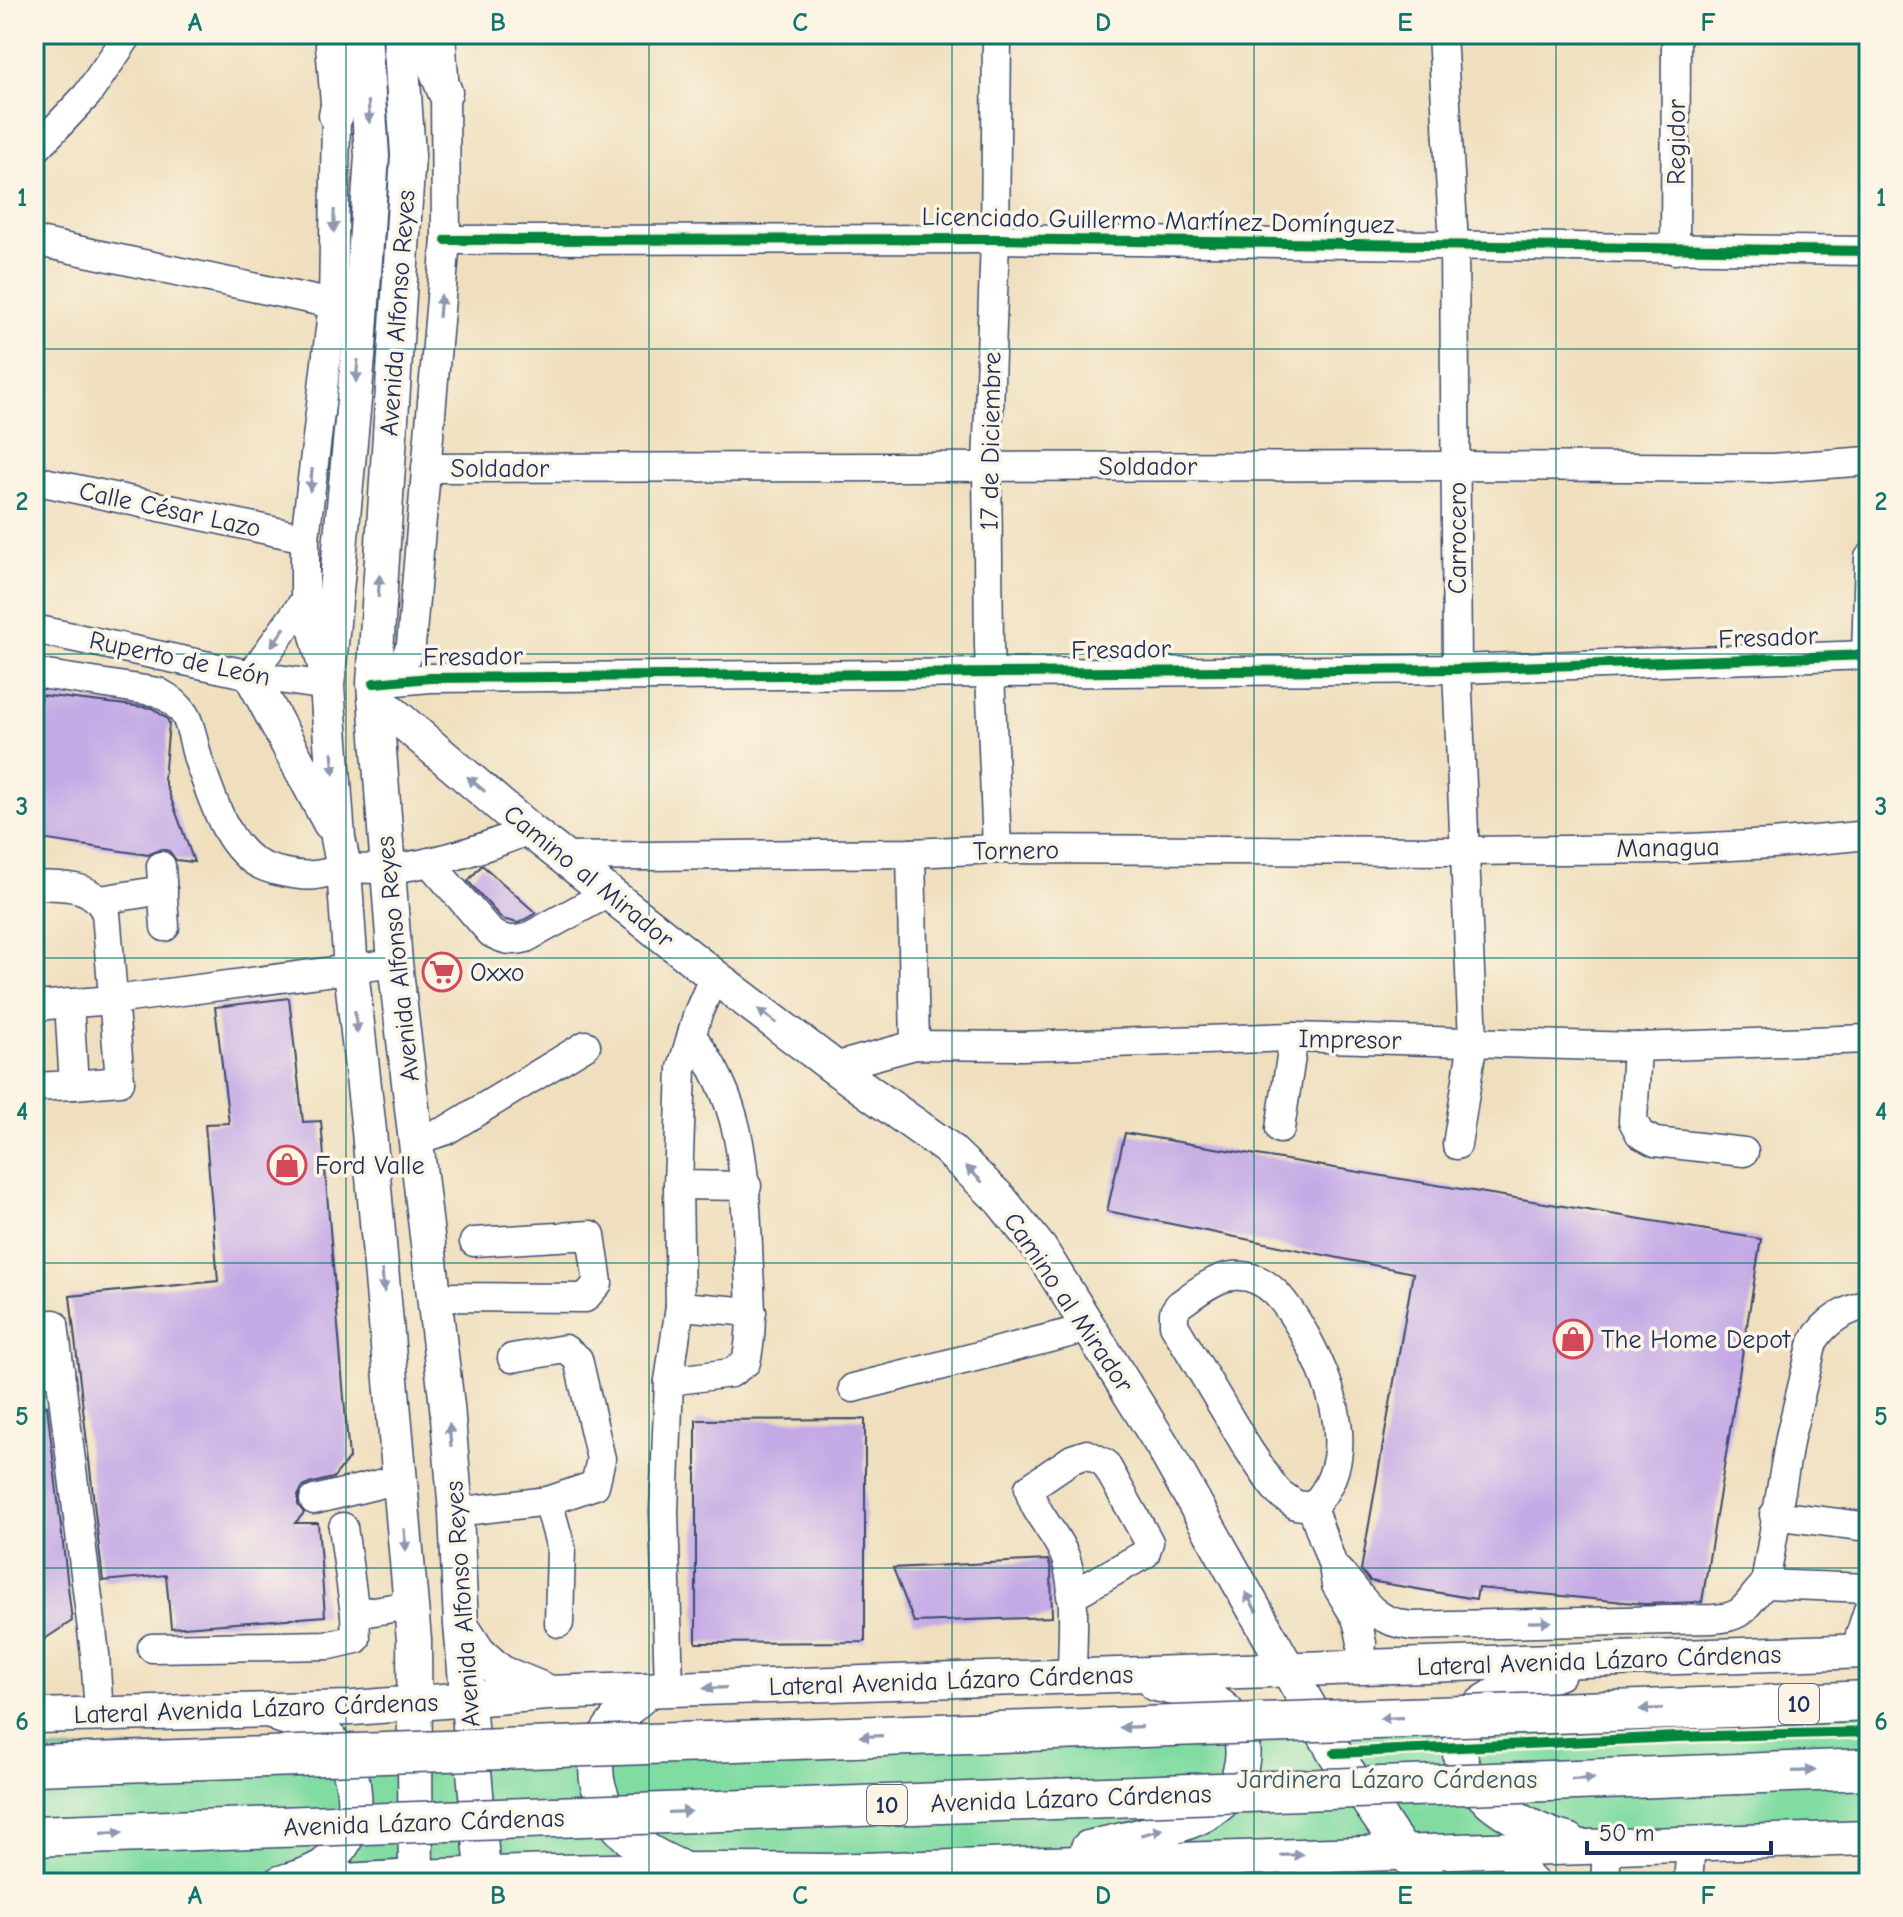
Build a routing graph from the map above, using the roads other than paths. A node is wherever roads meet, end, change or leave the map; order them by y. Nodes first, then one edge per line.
1 (129, 34) edge
2 (329, 34) edge
3 (354, 34) edge
4 (364, 34) edge
5 (400, 34) edge
6 (422, 34) edge
7 (441, 34) edge
8 (997, 34) edge
9 (1442, 34) edge
10 (1676, 34) edge
11 (445, 92) junction
12 (336, 115) junction
13 (34, 151) edge
14 (995, 239) junction
15 (446, 240) junction
16 (34, 241) edge
17 (1454, 245) junction
18 (1675, 250) junction
19 (1869, 251) edge
20 (333, 304) junction
21 (1869, 461) edge
22 (1456, 466) junction
23 (987, 467) junction
24 (426, 468) junction
25 (34, 480) edge
26 (305, 538) junction
27 (1869, 558) edge
28 (305, 600) junction
29 (34, 629) edge
30 (168, 656) junction
31 (1868, 656) edge
32 (1457, 669) junction
33 (34, 673) edge
34 (990, 673) junction
35 (251, 675) junction
36 (327, 686) junction
37 (374, 690) junction
38 (158, 692) junction
39 (529, 830) junction
40 (1869, 835) edge
41 (997, 849) junction
42 (1466, 851) junction
43 (341, 853) junction
44 (911, 853) junction
45 (565, 857) junction
46 (429, 862) junction
47 (387, 869) junction
48 (34, 885) edge
49 (610, 892) junction
50 (100, 900) junction
51 (165, 927) dead end
52 (395, 963) junction
53 (351, 970) junction
54 (714, 976) junction
55 (114, 1000) junction
56 (69, 1003) junction
57 (34, 1006) edge
58 (692, 1036) junction
59 (1294, 1037) junction
60 (1869, 1039) edge
61 (1473, 1041) junction
62 (586, 1045) dead end
63 (915, 1045) junction
64 (1637, 1047) junction
65 (834, 1067) junction
66 (74, 1085) junction
67 (34, 1087) edge
68 (1280, 1129) dead end
69 (416, 1140) junction
70 (1457, 1145) dead end
71 (1744, 1152) dead end
72 (678, 1185) junction
73 (747, 1186) junction
74 (474, 1242) dead end
75 (435, 1297) junction
76 (1869, 1304) edge
77 (680, 1306) junction
78 (752, 1312) junction
79 (34, 1325) edge
80 (1089, 1328) junction
81 (512, 1358) dead end
82 (47, 1371) edge
83 (669, 1381) junction
84 (853, 1388) dead end
85 (400, 1479) junction
86 (314, 1500) dead end
87 (548, 1501) junction
88 (1312, 1507) junction
89 (456, 1512) junction
90 (1774, 1515) junction
91 (343, 1527) dead end
92 (1869, 1527) edge
93 (1333, 1566) junction
94 (1765, 1584) junction
95 (1869, 1588) edge
96 (1071, 1596) junction
97 (411, 1605) junction
98 (1869, 1607) edge
99 (355, 1614) junction
100 (559, 1623) dead end
101 (1463, 1623) junction
102 (461, 1625) junction
103 (414, 1640) junction
104 (152, 1648) dead end
105 (1862, 1651) edge
106 (1601, 1661) junction
107 (1465, 1664) junction
108 (1359, 1668) junction
109 (1290, 1670) junction
110 (1123, 1675) junction
111 (1072, 1677) junction
112 (659, 1690) junction
113 (547, 1693) junction
114 (467, 1699) junction
115 (1869, 1701) edge
116 (414, 1703) junction
117 (353, 1708) junction
118 (265, 1710) junction
119 (99, 1714) junction
120 (34, 1716) edge
121 (34, 1765) edge
122 (1869, 1769) edge
123 (34, 1836) edge
124 (1869, 1838) edge
125 (1691, 1844) junction
126 (1618, 1848) junction
127 (1503, 1850) junction
128 (1403, 1852) junction
129 (1230, 1870) edge
130 (1008, 1871) edge
131 (1140, 1872) edge
132 (683, 1876) edge
133 (484, 1879) edge
134 (416, 1880) edge
135 (355, 1882) edge
136 (280, 1883) edge
137 (308, 1883) edge
138 (1432, 1883) edge
139 (1535, 1883) edge
140 (1605, 1883) edge
141 (1688, 1883) edge

1 - 13 street
2 - 12 street
3 - 12 main road
4 -> 36 main road, Avenida Alfonso Reyes
37 -> 5 main road, Avenida Alfonso Reyes
6 - 11 main road
7 - 11 street
8 - 14 street, 17 de Diciembre
9 - 17 street, Carrocero
10 - 18 street, Regidor
11 - 15 street
12 -> 20 street
14 - 15 street, Licenciado Guillermo Martínez Domínguez
14 - 17 street, Licenciado Guillermo Martínez Domínguez
14 - 23 street, 17 de Diciembre
24 -> 15 street
16 - 20 street
17 - 18 street, Licenciado Guillermo Martínez Domínguez
17 - 22 street, Carrocero
18 - 19 street, Licenciado Guillermo Martínez Domínguez
20 -> 26 street
21 - 22 street, Soldador
22 - 23 street, Soldador
22 - 32 street, Carrocero
23 - 24 street, Soldador
23 - 34 street, 17 de Diciembre
24 - 37 street
25 - 26 street, Calle César Lazo
26 - 28 street
27 - 31 street
28 -> 35 street
28 - 36 street
29 - 30 street, Ruperto de León
30 - 35 street, Ruperto de León
30 - 38 street
31 - 32 street, Fresador
32 - 34 street, Fresador
32 - 42 street, Carrocero
33 - 38 street
34 - 37 street, Fresador
34 - 41 street, 17 de Diciembre
35 - 36 street, Ruperto de León
35 - 43 main road
36 - 37 main road
36 -> 43 main road, Avenida Alfonso Reyes
39 -> 37 main road, Camino al Mirador
37 - 47 main road, Avenida Alfonso Reyes
38 - 43 street
39 - 45 main road, Camino al Mirador
39 - 46 street
40 - 42 street, Managua
41 - 42 street, Tornero
41 - 44 street, Tornero
42 - 61 street, Carrocero
43 - 47 street
43 - 53 main road, Avenida Alfonso Reyes
44 - 45 street, Tornero
44 - 63 street
45 - 49 main road, Camino al Mirador
46 - 47 street
46 - 49 street
47 - 52 main road, Avenida Alfonso Reyes
48 - 50 street
49 - 54 main road, Camino al Mirador
50 - 51 street
50 - 55 street
52 - 53 street
52 - 69 main road, Avenida Alfonso Reyes
53 - 55 street
53 -> 85 main road, Avenida Alfonso Reyes
54 - 58 street
65 -> 54 main road, Camino al Mirador
55 - 56 street
55 - 66 street
56 - 57 street
56 - 66 street
58 - 72 street
58 - 73 street
59 - 61 street, Impresor
59 - 63 street, Impresor
59 - 68 street
60 - 64 street, Impresor
61 - 64 street, Impresor
61 - 70 street, Carrocero
62 - 69 street
63 - 65 street, Impresor
64 - 71 street
80 -> 65 main road, Camino al Mirador
66 - 67 street
69 - 75 main road, Avenida Alfonso Reyes
72 - 73 street
72 - 77 street
73 - 78 street
74 - 75 street
89 -> 75 main road, Avenida Alfonso Reyes
76 - 90 street
77 - 78 street
77 - 83 street
78 - 83 street
79 - 82 street
80 - 84 street
109 -> 80 main road, Camino al Mirador
81 - 87 street
82 - 119 street
83 - 112 street
85 - 86 street
85 -> 97 main road, Avenida Alfonso Reyes
87 - 89 street
87 - 100 street
88 - 88 street
88 - 93 street
89 - 102 main road, Avenida Alfonso Reyes
90 - 92 street
90 - 94 street
91 - 99 street
93 - 101 street
93 - 108 street
94 - 95 street
101 -> 94 street
96 - 96 street
96 - 111 street
97 - 99 street
97 - 103 main road, Avenida Alfonso Reyes
98 - 105 street
99 - 104 street
101 - 107 street
102 - 113 main road
102 - 114 main road, Avenida Alfonso Reyes
103 - 116 main road, Avenida Alfonso Reyes
103 - 117 main road
105 - 106 main road, Lateral Avenida Lázaro Cárdenas
106 - 107 main road, Lateral Avenida Lázaro Cárdenas
106 - 126 main road
107 - 108 main road, Lateral Avenida Lázaro Cárdenas
108 - 109 main road, Lateral Avenida Lázaro Cárdenas
109 - 110 main road, Lateral Avenida Lázaro Cárdenas
109 - 128 main road, Camino al Mirador
110 - 111 main road, Lateral Avenida Lázaro Cárdenas
130 -> 110 main road
111 -> 112 main road, Lateral Avenida Lázaro Cárdenas
112 - 113 main road, Lateral Avenida Lázaro Cárdenas
112 - 132 main road
113 - 114 main road, Lateral Avenida Lázaro Cárdenas
114 - 116 main road, Lateral Avenida Lázaro Cárdenas
114 - 133 main road, Avenida Alfonso Reyes
115 -> 121 highway, 10, bridge
116 - 117 main road, Lateral Avenida Lázaro Cárdenas
116 - 134 main road, Avenida Alfonso Reyes
117 - 118 main road, Lateral Avenida Lázaro Cárdenas
118 - 119 main road, Lateral Avenida Lázaro Cárdenas
118 - 136 main road
119 - 120 main road, Lateral Avenida Lázaro Cárdenas
123 -> 122 highway, Avenida Lázaro Cárdenas / 10, bridge
124 - 125 main road
125 - 126 main road
125 - 141 street
126 - 127 main road
126 - 140 street
127 - 128 main road
127 - 139 street
129 -> 128 main road
128 - 138 main road, Camino al Mirador
129 - 131 main road
130 - 131 main road
130 - 132 main road
132 - 133 main road
133 - 134 main road
134 - 135 main road
135 - 137 main road

